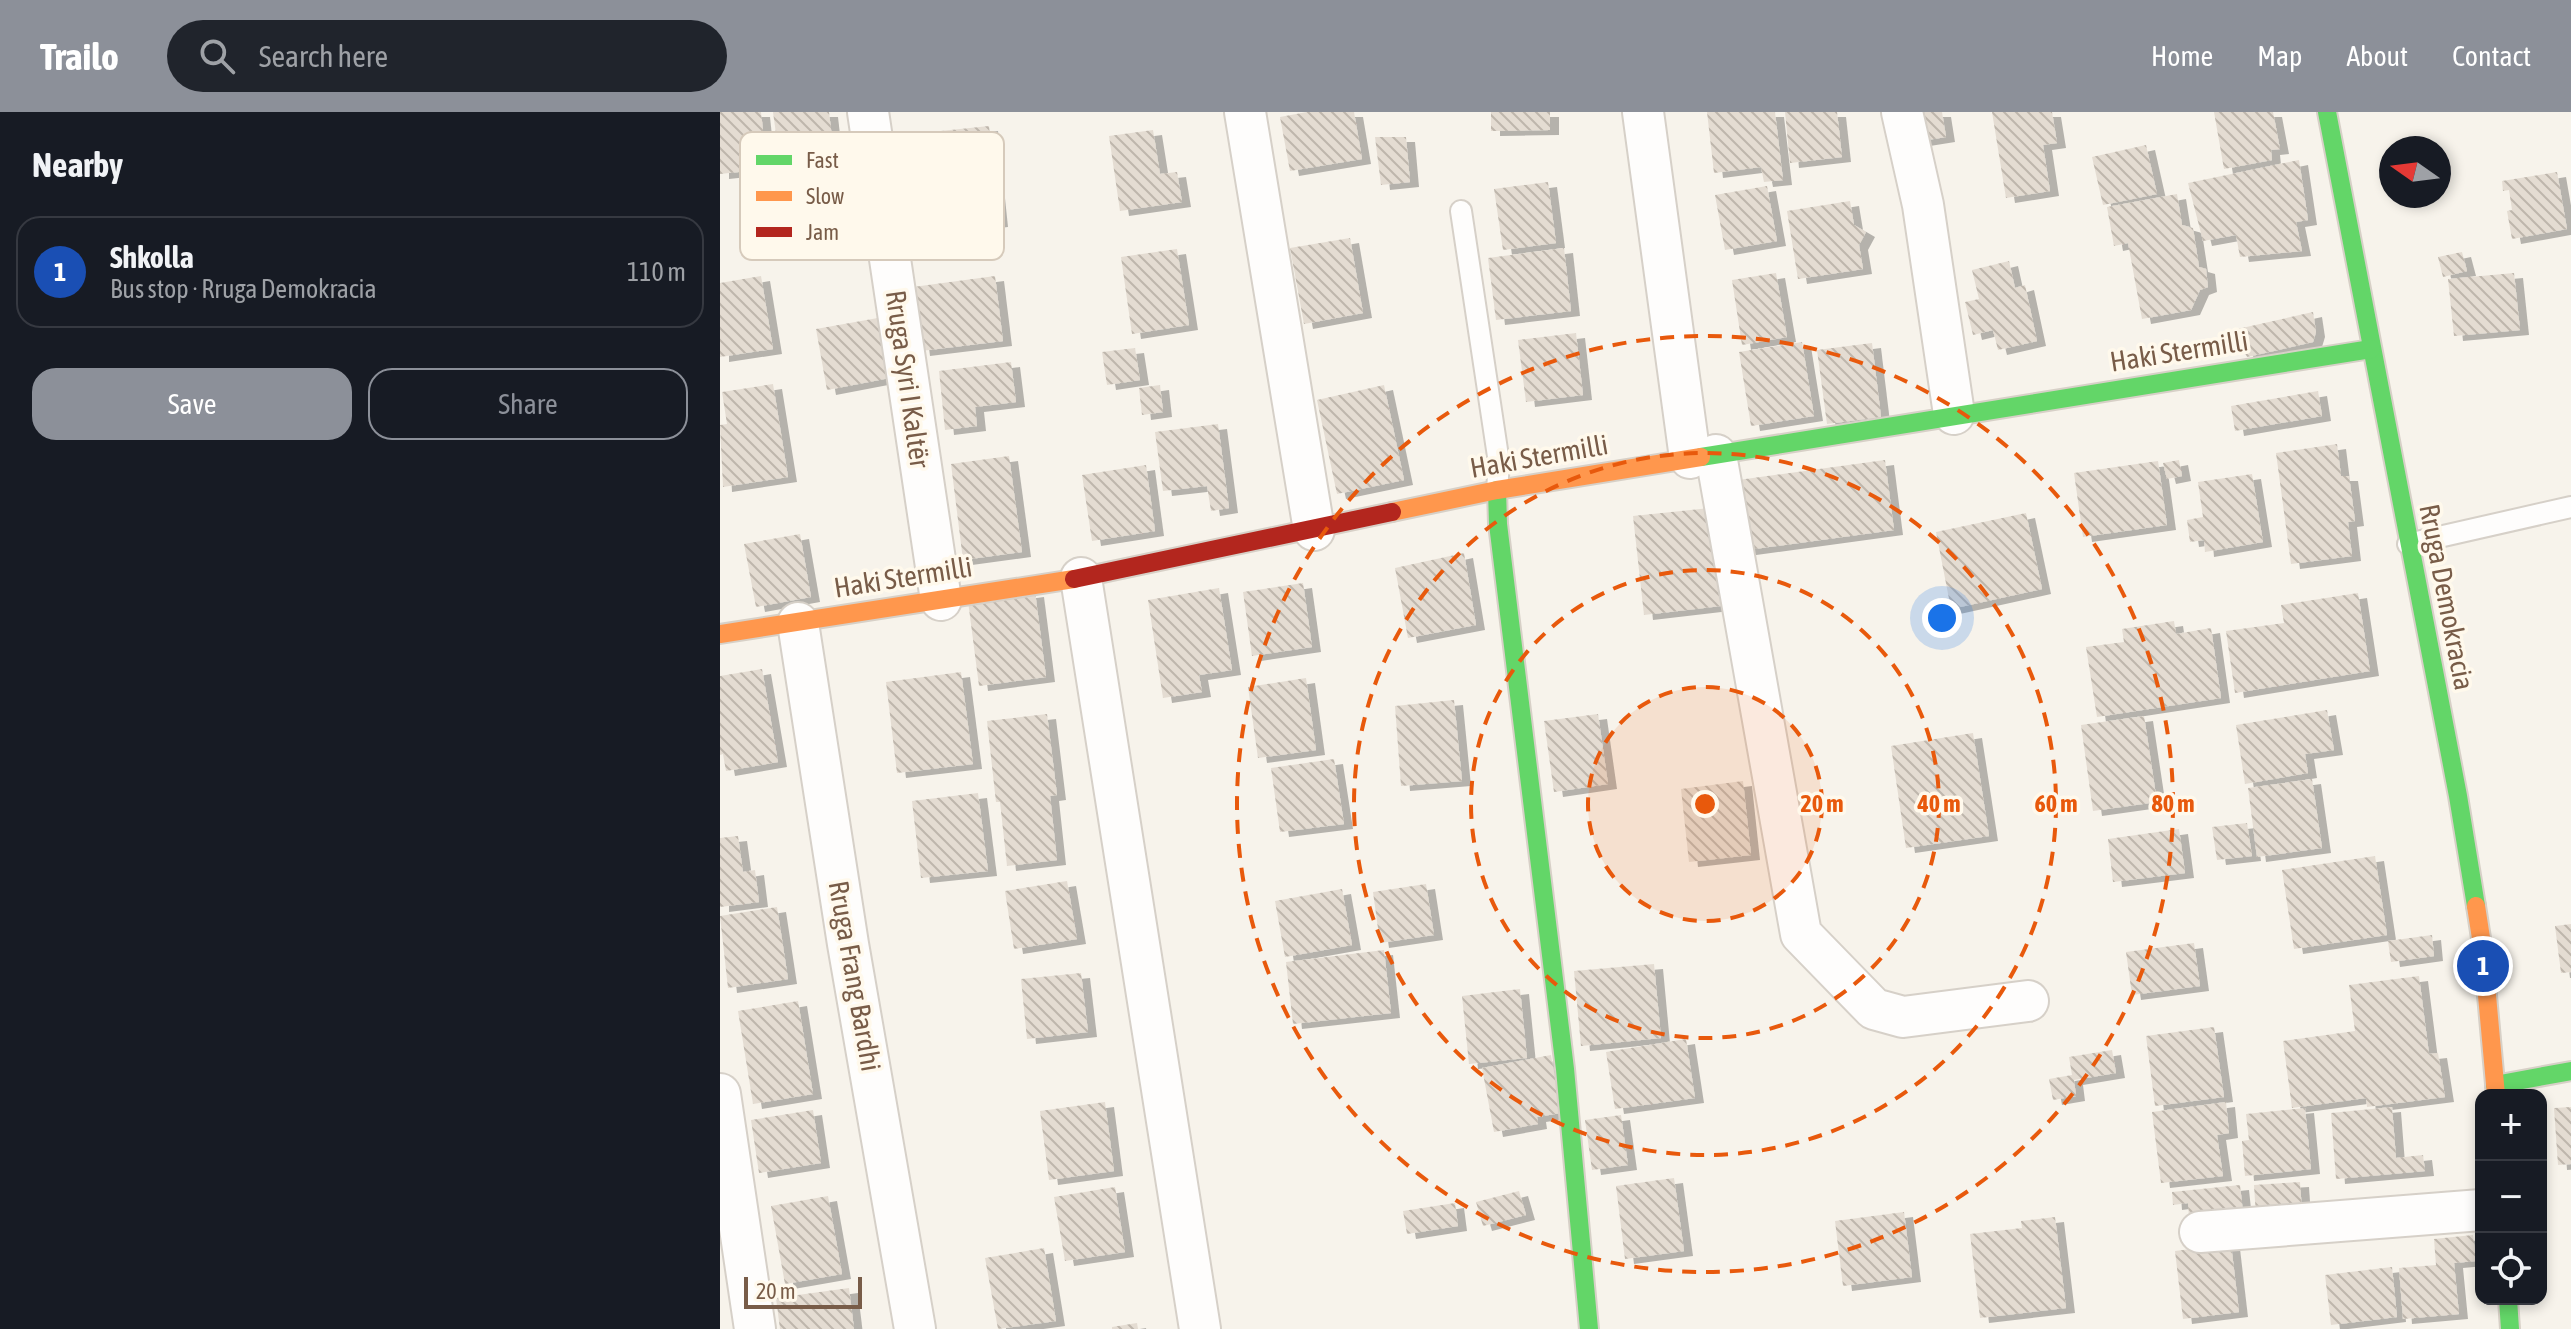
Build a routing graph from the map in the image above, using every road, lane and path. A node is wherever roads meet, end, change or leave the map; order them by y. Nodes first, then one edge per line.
1 (868, 112) edge
2 (1245, 112) edge
3 (1643, 112) edge
4 (1902, 112) edge
5 (2327, 112) edge
6 (871, 132) edge
7 (1461, 211) dead end
8 (890, 260) edge
9 (2371, 349) junction
10 (1954, 414) junction
11 (1703, 456) junction
12 (1497, 490) junction
13 (2571, 507) edge
14 (1314, 530) junction
15 (2408, 544) junction
16 (1081, 578) junction
17 (941, 600) junction
18 (798, 623) junction
19 (720, 634) edge
20 (2028, 1001) dead end
21 (2571, 1071) edge
22 (2496, 1089) edge
23 (2500, 1089) edge
24 (720, 1094) edge
25 (2475, 1210) edge
26 (2200, 1232) dead end
27 (2508, 1305) edge
28 (755, 1329) edge
29 (915, 1329) edge
30 (1200, 1329) edge
31 (1589, 1329) edge
32 (2510, 1329) edge

1 - 6 street, Rruga Syri I Kaltër
2 - 14 street
3 - 11 street
4 - 10 street
5 - 9 street, Rruga Demokracia
7 - 12 lane
8 - 17 street, Rruga Syri I Kaltër
9 - 10 street, Haki Stermilli
9 - 15 street, Rruga Demokracia
10 - 11 street, Haki Stermilli
11 - 12 street, Haki Stermilli
11 - 20 street
12 - 14 street, Haki Stermilli
12 - 31 street
13 - 15 lane
14 - 16 street, Haki Stermilli
15 - 22 street, Rruga Demokracia
16 - 17 street, Haki Stermilli
16 - 30 street
17 - 18 street, Haki Stermilli
18 - 19 street, Haki Stermilli
18 - 29 street, Rruga Frang Bardhi
21 - 23 street
24 - 28 street
25 - 26 street
27 - 32 street

